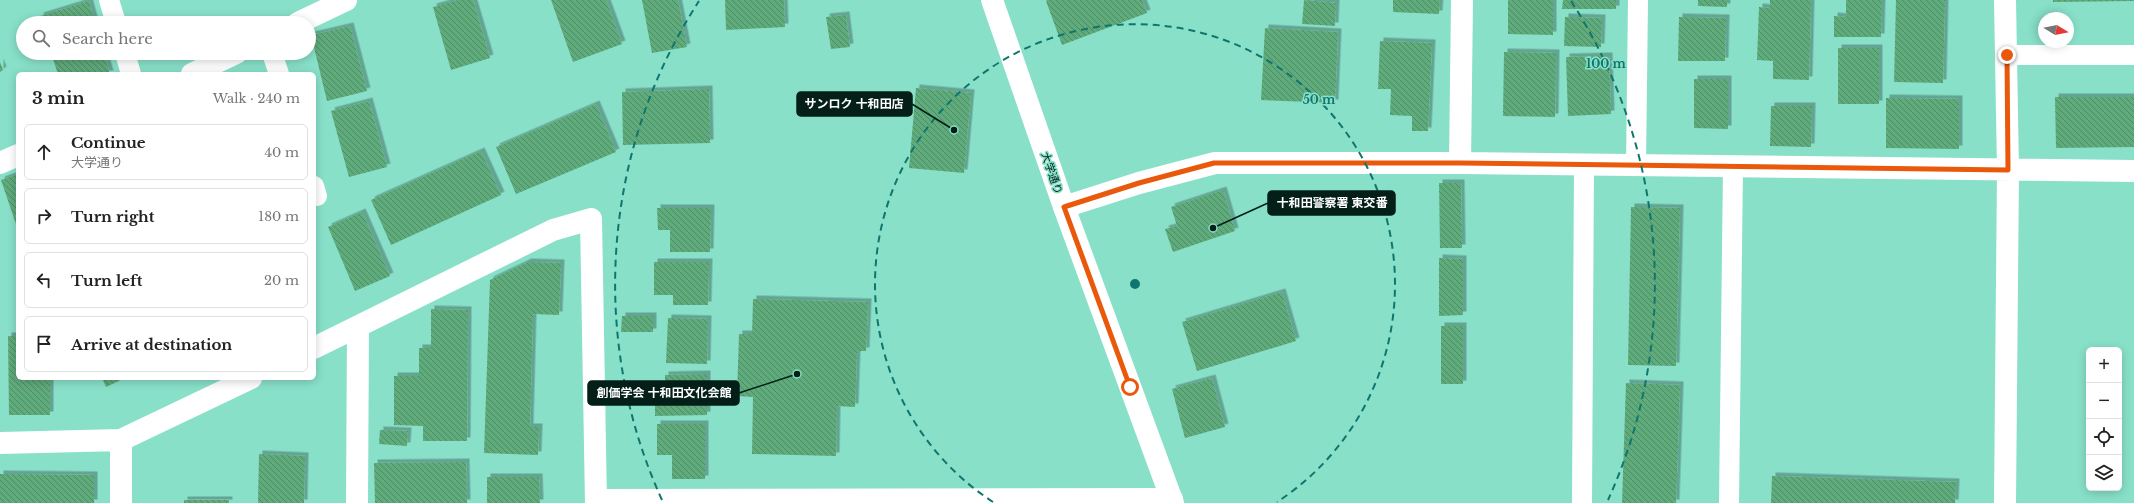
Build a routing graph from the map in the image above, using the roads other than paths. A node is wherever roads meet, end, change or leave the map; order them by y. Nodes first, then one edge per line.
1 (109, 0) edge
2 (346, 0) edge
3 (992, 0) edge
4 (1462, 0) edge
5 (1638, 0) edge
6 (2006, 0) edge
7 (114, 16) edge
8 (313, 16) edge
9 (2007, 55) junction
10 (2134, 55) edge
11 (127, 60) edge
12 (221, 60) edge
13 (274, 60) edge
14 (131, 72) edge
15 (196, 72) edge
16 (278, 72) edge
17 (16, 155) edge
18 (0, 163) edge
19 (1460, 163) junction
20 (1584, 165) junction
21 (1636, 166) junction
22 (1733, 166) junction
23 (2008, 170) junction
24 (2134, 171) edge
25 (1064, 207) junction
26 (358, 328) junction
27 (316, 347) edge
28 (247, 380) edge
29 (121, 440) junction
30 (0, 443) edge
31 (596, 501) edge
32 (1172, 501) edge
33 (121, 503) edge
34 (357, 503) edge
35 (1582, 503) edge
36 (1728, 503) edge
37 (2006, 503) edge

1 - 7 lane
2 - 8 street
3 - 25 street, 大学通り
4 - 19 street
5 - 21 lane
6 - 9 street
9 - 10 lane
9 - 23 street
11 - 14 lane
12 - 15 street
13 - 16 lane
17 - 18 street
19 - 20 street
19 - 25 street
20 - 21 street
20 - 35 lane
21 - 22 street
22 - 23 street
22 - 36 lane
23 - 24 street
23 - 37 street
25 - 32 street, 大学通り
26 - 27 street
26 - 31 street
26 - 34 street
28 - 29 street
29 - 30 street
29 - 33 street
31 - 32 street

